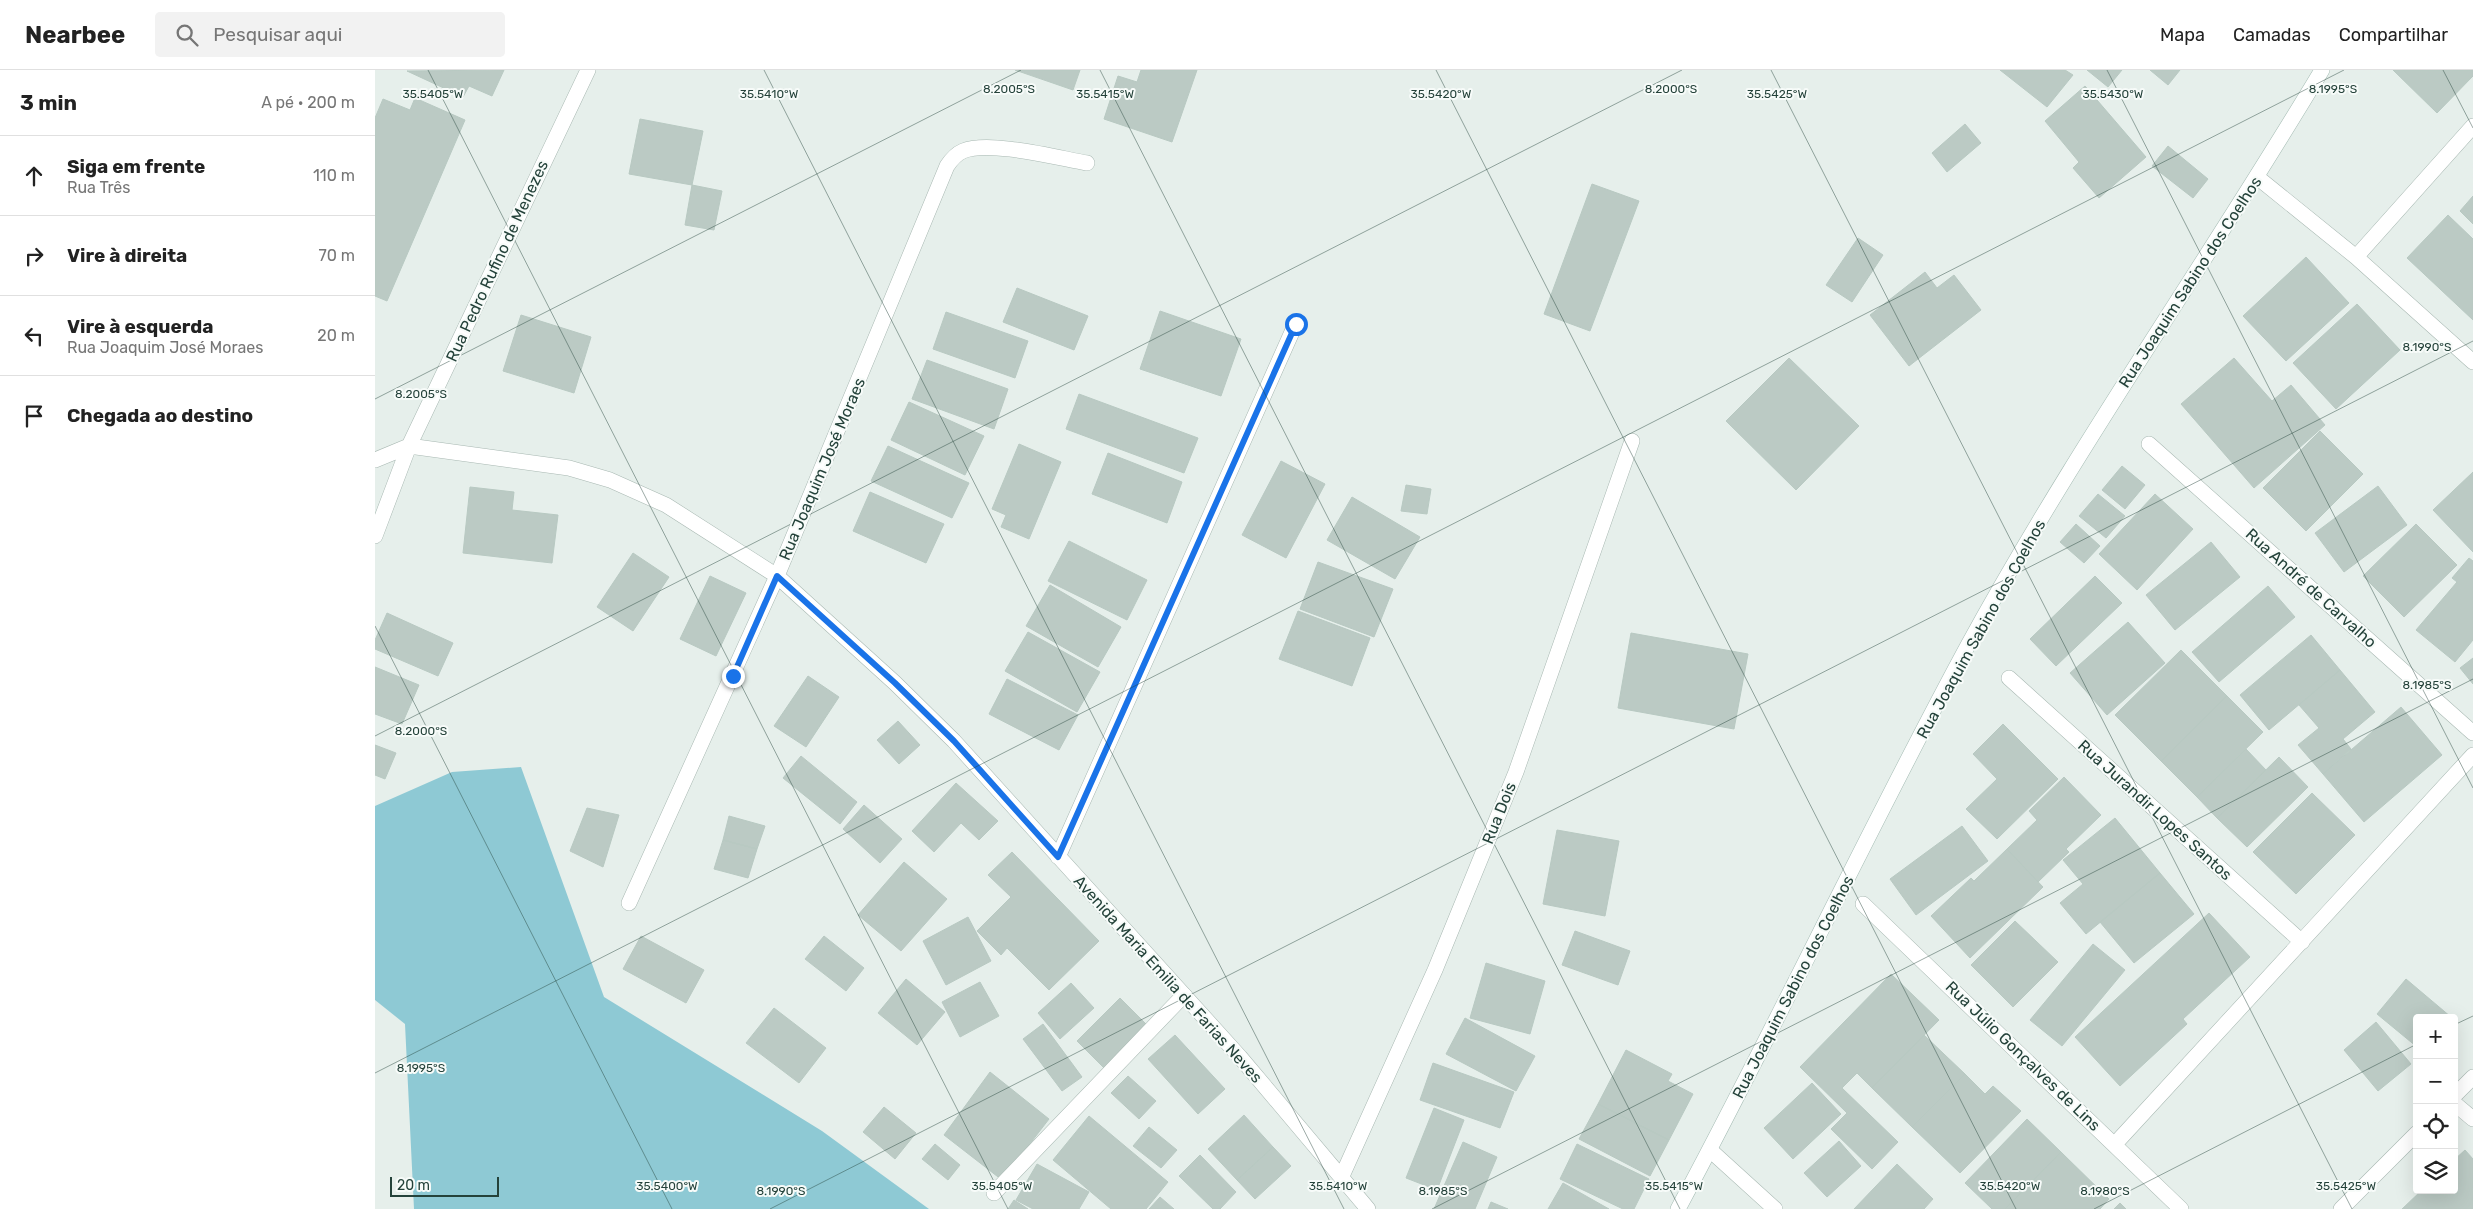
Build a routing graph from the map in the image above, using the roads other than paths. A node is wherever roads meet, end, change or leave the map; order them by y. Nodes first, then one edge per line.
1 (588, 70) edge
2 (2322, 70) edge
3 (2473, 126) edge
4 (1087, 163) dead end
5 (2257, 178) junction
6 (2356, 257) junction
7 (1296, 324) dead end
8 (2473, 362) edge
9 (1632, 441) dead end
10 (2149, 444) dead end
11 (409, 446) junction
12 (375, 460) edge
13 (375, 536) edge
14 (777, 576) junction
15 (2009, 678) dead end
16 (2473, 733) edge
17 (2473, 755) edge
18 (1058, 857) junction
19 (629, 904) dead end
20 (1863, 904) dead end
21 (2302, 942) junction
22 (1184, 995) junction
23 (2473, 1077) edge
24 (2458, 1092) edge
25 (2455, 1104) edge
26 (2473, 1119) edge
27 (2413, 1137) edge
28 (2115, 1144) junction
29 (1710, 1150) junction
30 (1342, 1176) junction
31 (994, 1193) dead end
32 (1368, 1209) edge
33 (1678, 1209) edge
34 (1775, 1209) edge
35 (2181, 1209) edge
36 (2341, 1209) edge

1 - 11 street, Rua Pedro Rufino de Menezes
2 - 5 street, Rua Joaquim Sabino dos Coelhos
3 - 6 street
4 - 14 street, Rua Joaquim José Moraes
5 - 6 street
5 - 29 street, Rua Joaquim Sabino dos Coelhos
6 - 8 street
7 - 18 street
9 - 30 street, Rua Dois
10 - 16 street, Rua André de Carvalho
11 - 12 street
11 - 13 street, Rua Pedro Rufino de Menezes
11 - 14 street, Avenida Maria Emilia de Farias Neves
14 - 18 street, Avenida Maria Emilia de Farias Neves
14 - 19 street, Rua Joaquim José Moraes
15 - 21 street, Rua Jurandir Lopes Santos
17 - 21 street
18 - 22 street, Avenida Maria Emilia de Farias Neves
20 - 28 street, Rua Júlio Gonçalves de Lins
21 - 28 street
22 - 30 street, Avenida Maria Emilia de Farias Neves
22 - 31 street
23 - 24 street
25 - 26 street
27 - 36 street
28 - 35 street, Rua Júlio Gonçalves de Lins
29 - 33 street, Rua Joaquim Sabino dos Coelhos
29 - 34 street
30 - 32 street, Avenida Maria Emilia de Farias Neves

